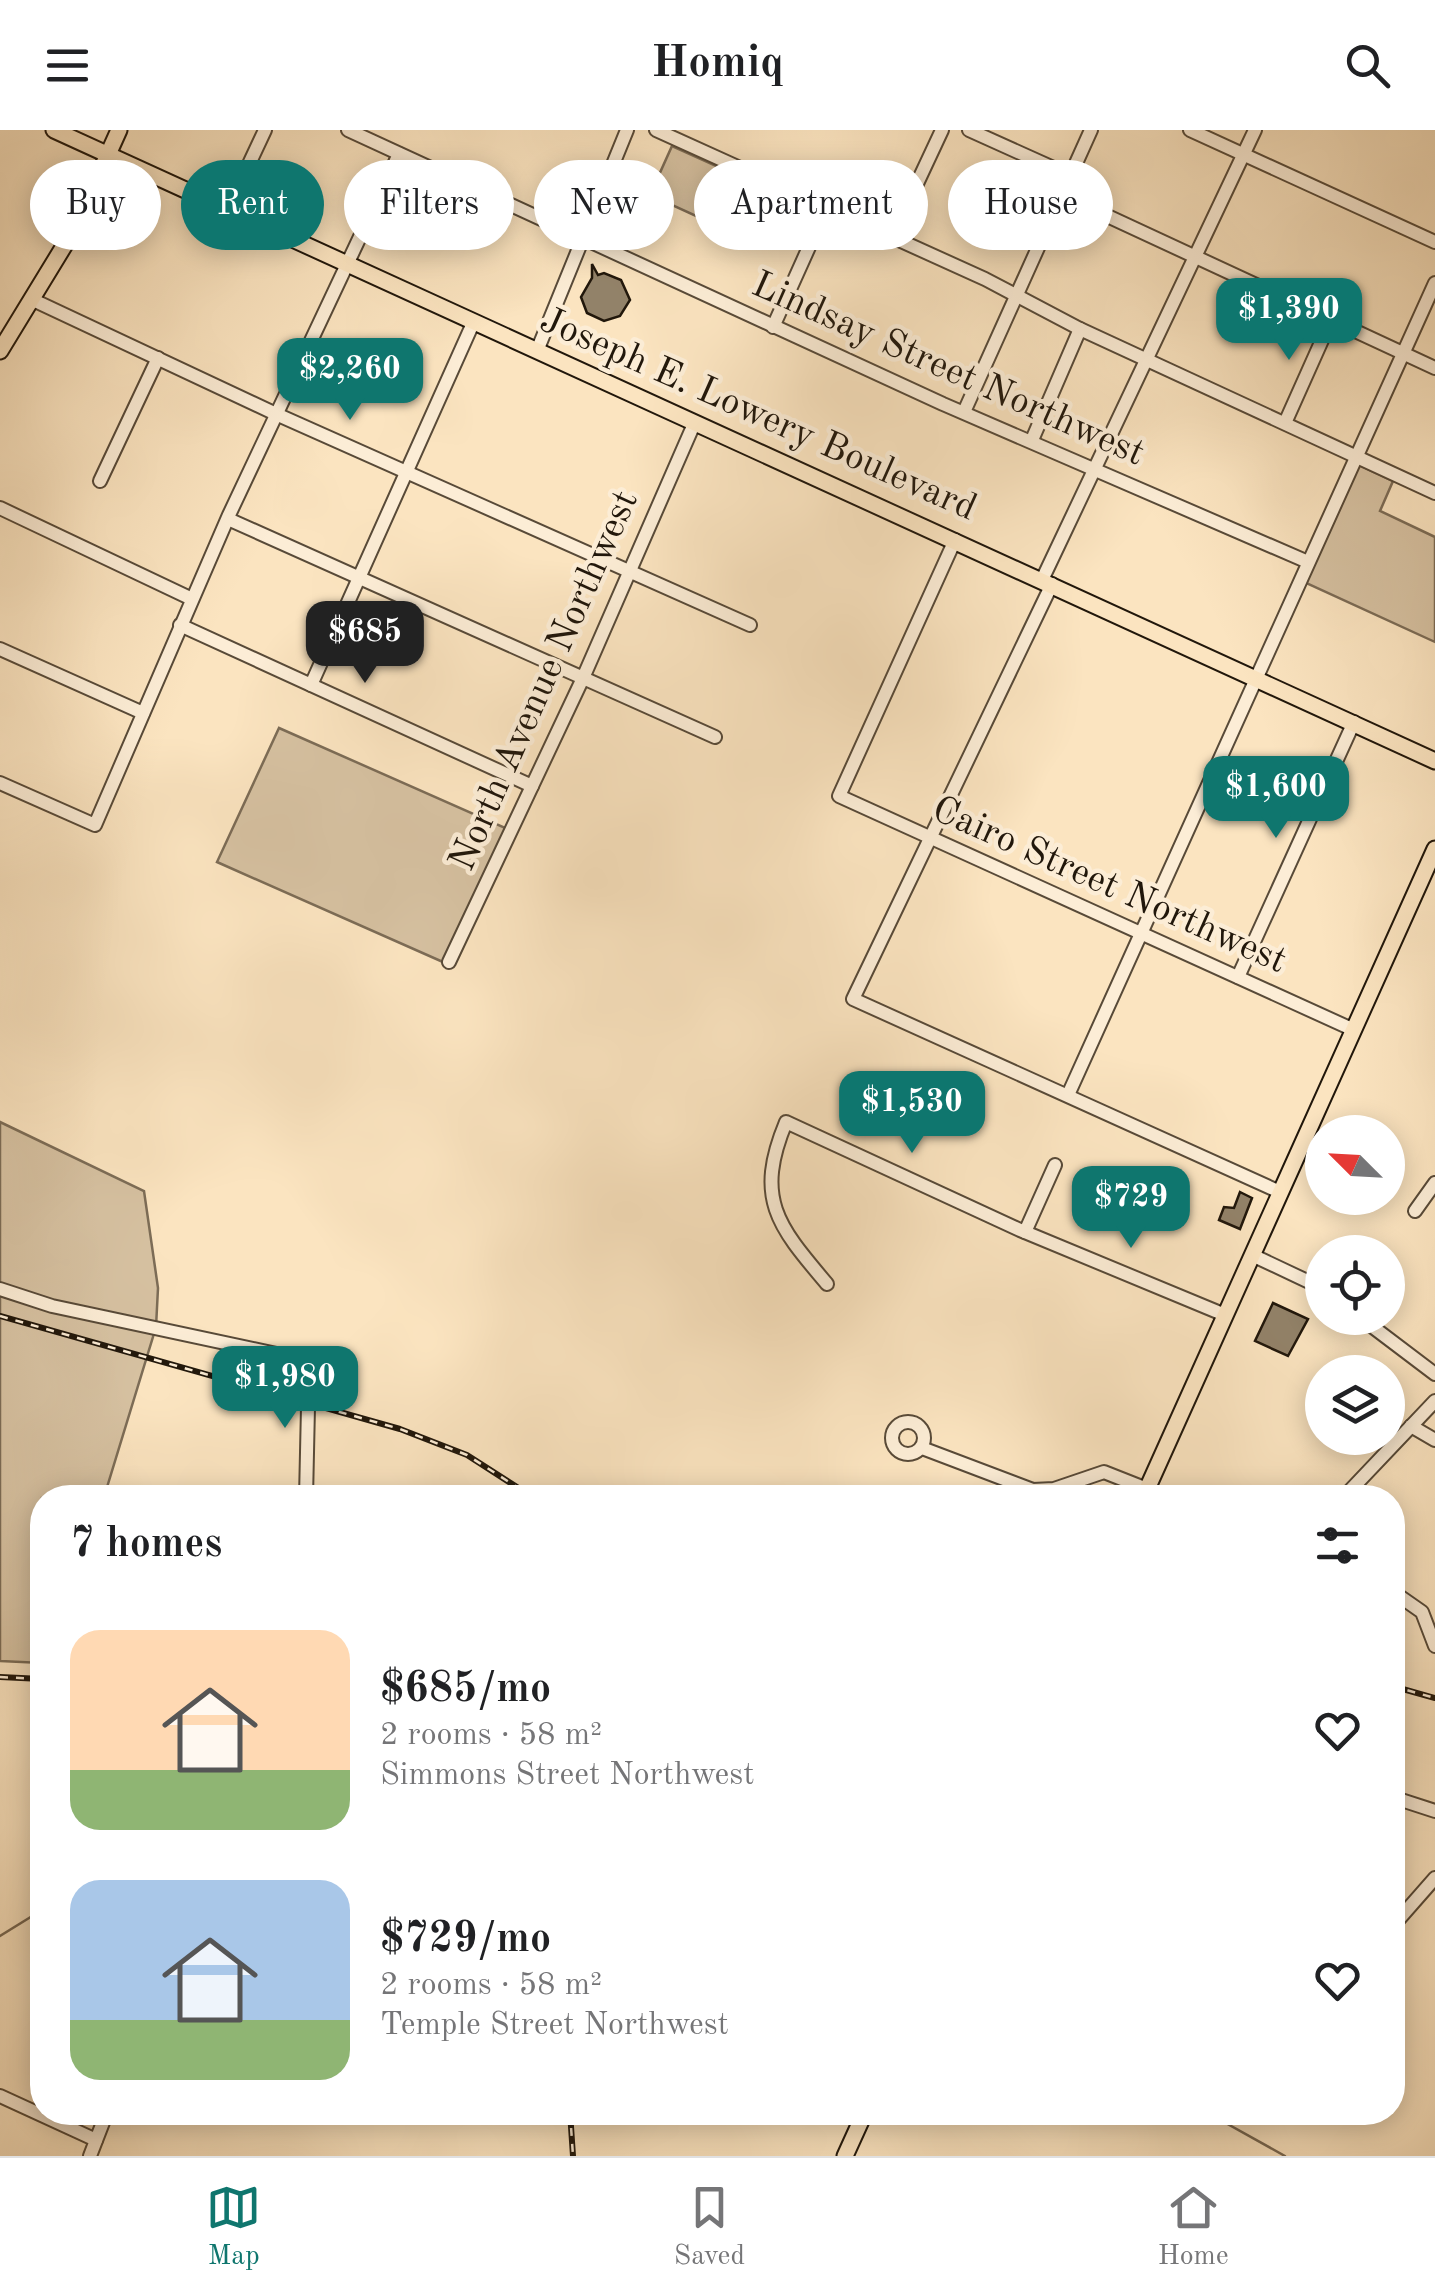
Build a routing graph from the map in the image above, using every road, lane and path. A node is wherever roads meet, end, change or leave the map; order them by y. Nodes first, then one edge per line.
1 (54, 130) edge
2 (119, 130) edge
3 (265, 130) edge
4 (348, 130) edge
5 (627, 130) edge
6 (656, 130) edge
7 (942, 130) edge
8 (969, 130) edge
9 (1091, 130) edge
10 (1190, 130) edge
11 (1255, 130) edge
12 (108, 154) junction
13 (399, 154) junction
14 (1244, 154) junction
15 (251, 160) edge
16 (615, 160) edge
17 (721, 160) edge
18 (928, 160) edge
19 (1034, 160) edge
20 (1077, 160) edge
21 (181, 188) edge
22 (534, 217) edge
23 (1113, 219) edge
24 (1435, 242) edge
25 (317, 250) edge
26 (580, 250) edge
27 (606, 250) edge
28 (808, 250) edge
29 (918, 250) edge
30 (1035, 250) edge
31 (1195, 257) junction
32 (344, 262) junction
33 (1435, 283) edge
34 (1014, 297) junction
35 (31, 299) junction
36 (1331, 320) junction
37 (474, 321) junction
38 (774, 327) junction
39 (1080, 329) junction
40 (0, 351) edge
41 (537, 351) junction
42 (1403, 354) junction
43 (158, 358) junction
44 (1147, 360) junction
45 (1435, 368) edge
46 (964, 412) junction
47 (276, 414) junction
48 (1286, 423) junction
49 (694, 424) junction
50 (1032, 440) junction
51 (1356, 455) junction
52 (1096, 468) junction
53 (406, 471) junction
54 (100, 482) dead end
55 (1435, 493) edge
56 (0, 508) edge
57 (228, 519) junction
58 (955, 540) junction
59 (1308, 562) junction
60 (630, 570) junction
61 (358, 579) junction
62 (1047, 582) junction
63 (192, 599) junction
64 (180, 625) junction
65 (750, 626) dead end
66 (0, 649) edge
67 (582, 678) junction
68 (1256, 678) junction
69 (311, 685) junction
70 (142, 713) junction
71 (1354, 722) junction
72 (715, 737) dead end
73 (1435, 761) edge
74 (0, 783) edge
75 (532, 786) junction
76 (931, 838) junction
77 (1435, 850) edge
78 (1141, 933) junction
79 (449, 962) dead end
80 (1238, 977) junction
81 (1354, 1030) junction
82 (1068, 1095) junction
83 (1054, 1164) dead end
84 (1435, 1182) edge
85 (1280, 1192) junction
86 (1415, 1211) dead end
87 (1025, 1232) junction
88 (1252, 1255) junction
89 (1305, 1280) edge
90 (828, 1284) dead end
91 (0, 1289) edge
92 (1225, 1314) junction
93 (1383, 1335) edge
94 (1435, 1374) edge
95 (1435, 1401) edge
96 (1411, 1426) junction
97 (1435, 1440) edge
98 (922, 1448) dead end
99 (306, 1485) edge
100 (1020, 1485) edge
101 (1066, 1485) edge
102 (1129, 1485) edge
103 (1149, 1485) edge
104 (1355, 1485) edge
105 (1405, 1600) edge
106 (1435, 1646) edge
107 (1405, 1802) edge
108 (1429, 1811) edge
109 (1435, 1826) edge
110 (1435, 1878) edge
111 (1405, 1912) edge
112 (0, 2096) edge
113 (30, 2110) edge
114 (63, 2125) edge
115 (102, 2125) edge
116 (860, 2125) edge
117 (96, 2140) junction
118 (90, 2156) edge
119 (846, 2156) edge

1 - 12 main road, Joseph E. Lowery Boulevard
2 - 12 main road
3 - 15 street
4 - 13 street, Lindsay Street Northwest
5 - 16 street
6 - 17 street
7 - 18 street
8 - 19 street
9 - 20 street
10 - 14 street
11 - 14 street
12 - 21 main road, Joseph E. Lowery Boulevard
12 - 35 main road
13 - 22 street, Lindsay Street Northwest
13 - 32 street
14 - 24 street
14 - 31 street
23 - 31 street
25 - 32 main road, Joseph E. Lowery Boulevard
26 - 41 street
27 - 38 street, Lindsay Street Northwest
28 - 38 street
29 - 34 street
30 - 34 street
31 - 36 street
31 - 44 street
32 - 37 main road, Joseph E. Lowery Boulevard
32 - 47 street
33 - 42 street
34 - 39 street
34 - 46 street
35 - 40 main road
35 - 43 street
36 - 42 street
36 - 48 street
37 - 41 main road, Joseph E. Lowery Boulevard
37 - 53 street
38 - 46 street, Lindsay Street Northwest
39 - 44 street
39 - 50 street
41 - 49 main road, Joseph E. Lowery Boulevard
42 - 45 street
42 - 51 street
43 - 47 street
43 - 54 street
44 - 48 street
44 - 52 street
46 - 50 street, Lindsay Street Northwest
47 - 53 street
47 - 57 street
48 - 51 street
49 - 58 main road, Joseph E. Lowery Boulevard
49 - 60 street, North Avenue Northwest
50 - 52 street, Lindsay Street Northwest
51 - 55 street
51 - 59 street
52 - 59 street, Lindsay Street Northwest
52 - 62 street
53 - 60 street
53 - 61 street
56 - 63 street
57 - 61 street
57 - 63 street
58 - 62 main road, Joseph E. Lowery Boulevard
58 - 76 street, Cairo Street Northwest
59 - 68 street
60 - 65 street
60 - 67 street, North Avenue Northwest
61 - 67 street
61 - 69 street
62 - 68 main road, Joseph E. Lowery Boulevard
62 - 76 street
63 - 64 street
64 - 69 street
64 - 70 street
66 - 70 street
67 - 72 street
67 - 75 street, North Avenue Northwest
68 - 71 main road, Joseph E. Lowery Boulevard
68 - 78 street
69 - 75 street
70 - 74 street
71 - 73 main road, Joseph E. Lowery Boulevard
71 - 80 street
75 - 79 street, North Avenue Northwest
76 - 78 street, Cairo Street Northwest
76 - 82 street
77 - 81 main road
78 - 80 street, Cairo Street Northwest
78 - 82 street
80 - 81 street, Cairo Street Northwest
81 - 85 main road
82 - 85 street
83 - 87 street
84 - 86 street
85 - 88 main road
87 - 90 street
87 - 92 street
88 - 89 street
88 - 92 main road
91 - 99 street
92 - 103 main road
93 - 94 street
95 - 96 street
96 - 97 street
96 - 104 street
98 - 100 street
101 - 102 street
105 - 106 street
107 - 108 street
108 - 109 street
110 - 111 street
112 - 113 street
114 - 117 street
115 - 117 street
116 - 119 main road
117 - 118 street

